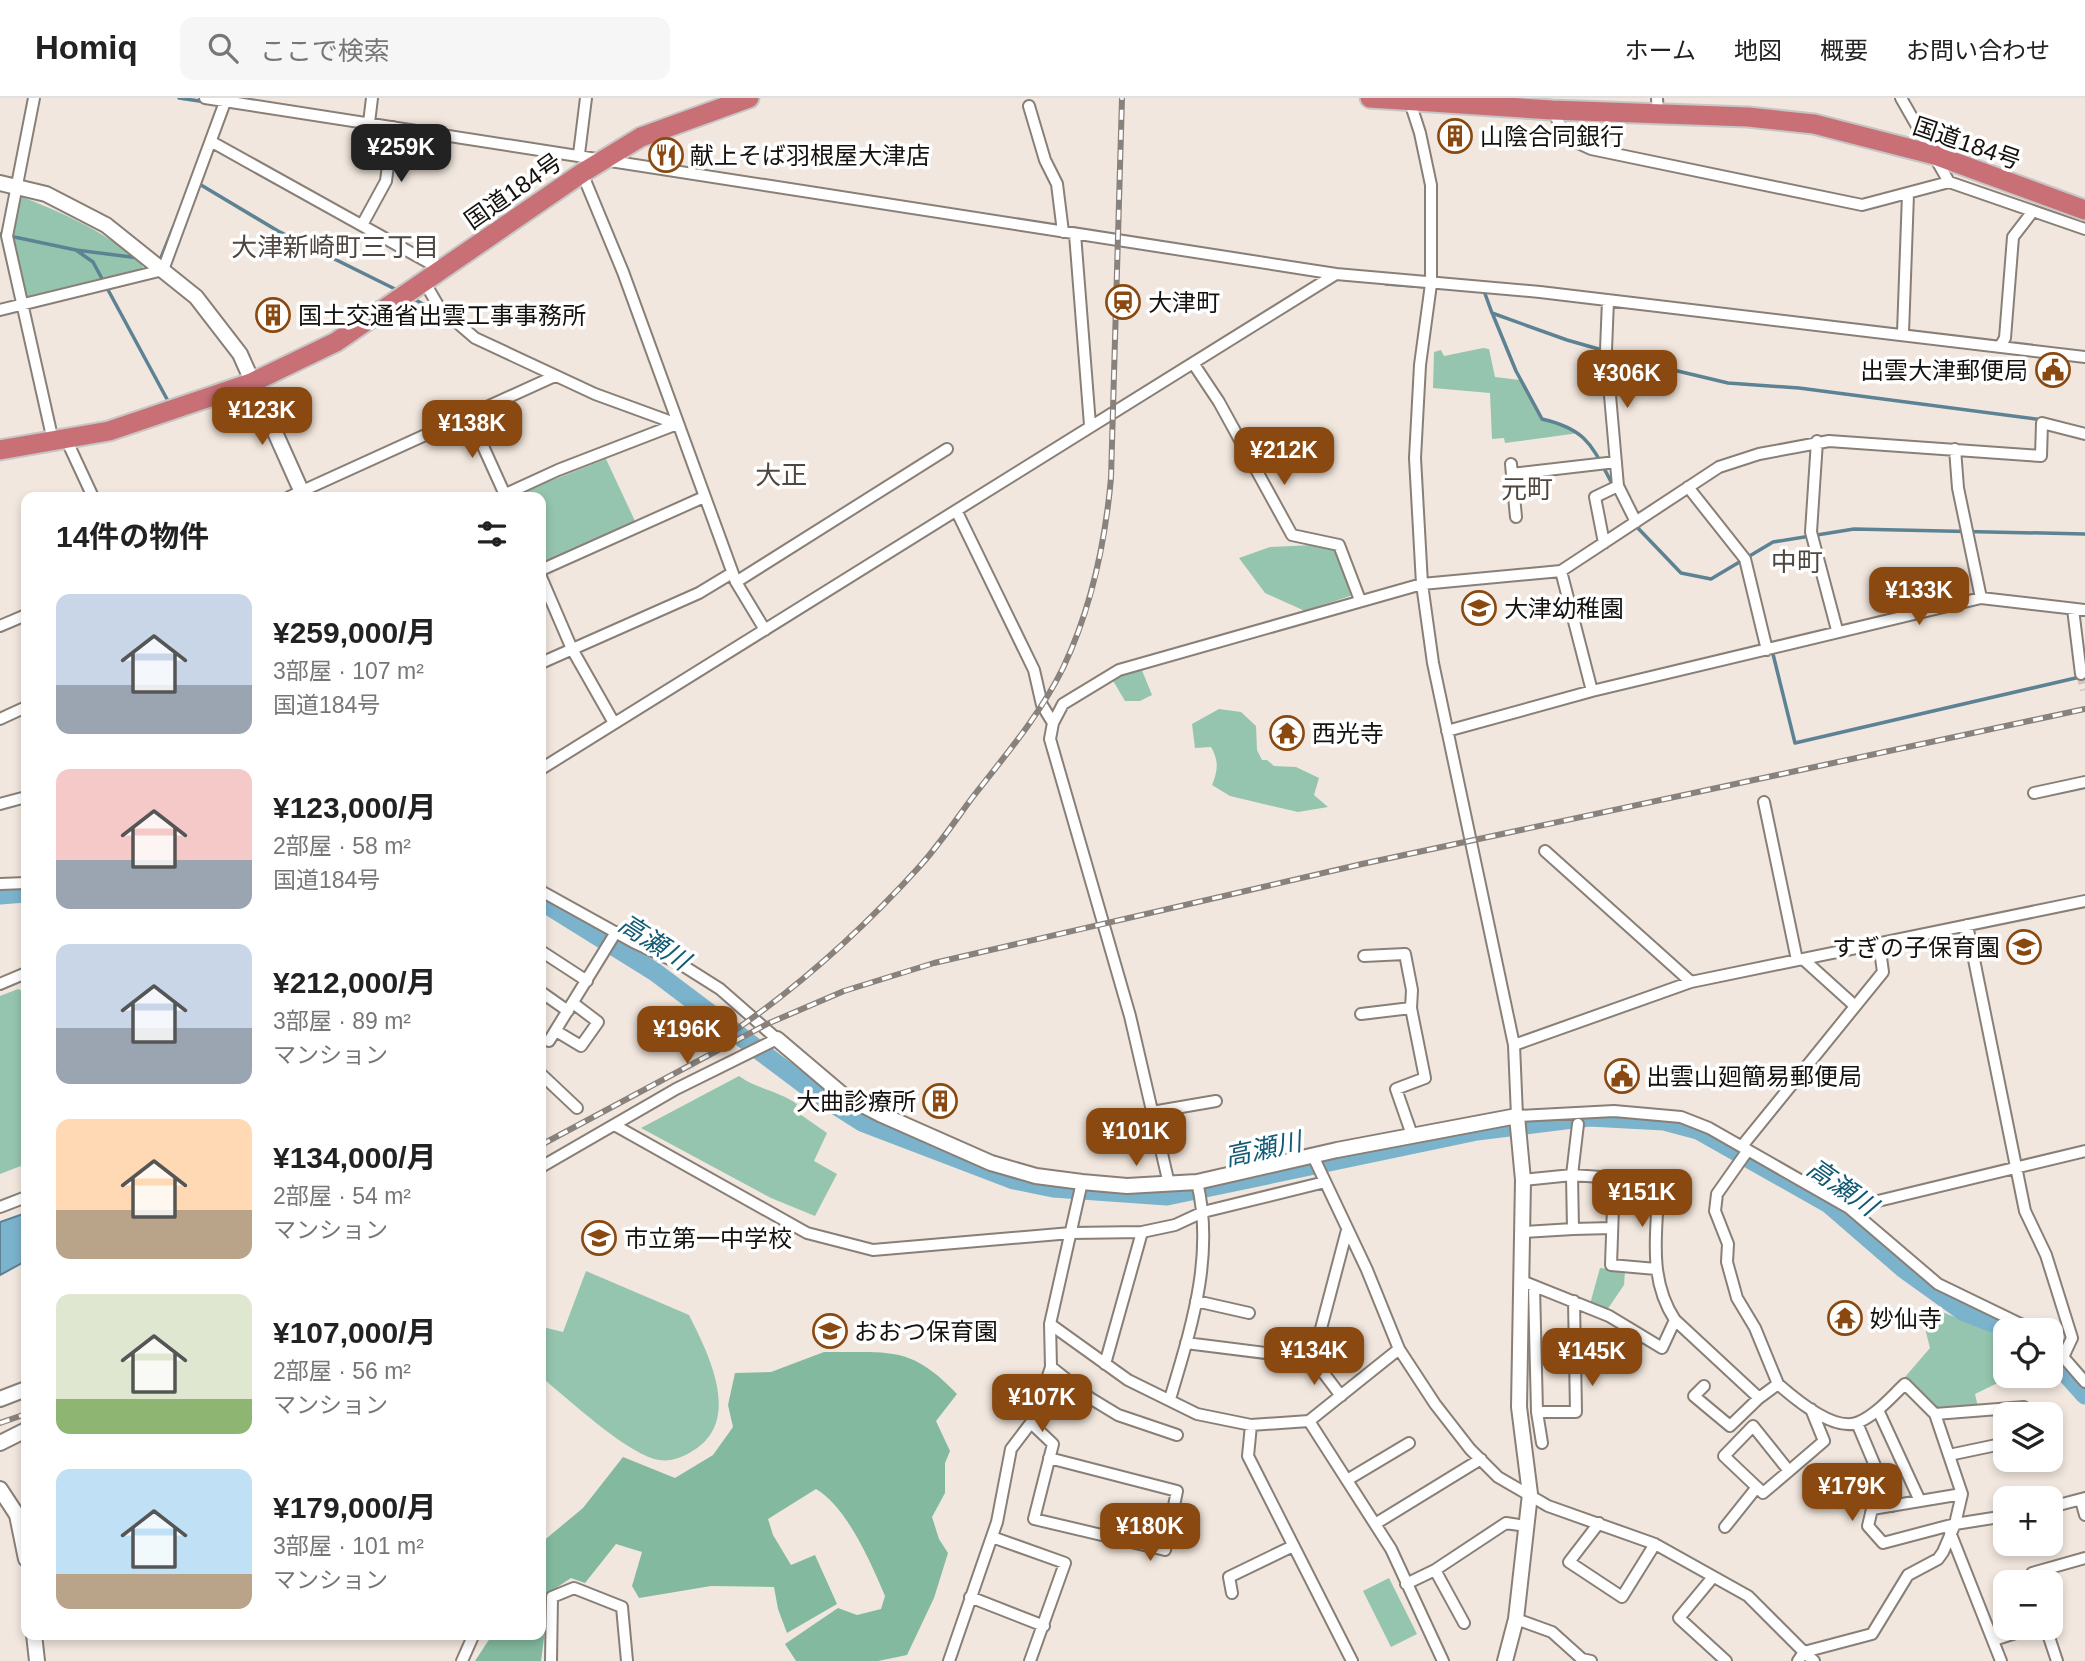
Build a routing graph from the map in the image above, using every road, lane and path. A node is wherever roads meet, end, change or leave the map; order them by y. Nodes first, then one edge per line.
1 (34, 98) edge
2 (205, 98) edge
3 (372, 98) edge
4 (586, 98) edge
5 (749, 98) edge
6 (1370, 98) edge
7 (1901, 98) edge
8 (1409, 99) edge
9 (225, 102) junction
10 (1029, 106) dead end
11 (1658, 106) edge
12 (1552, 110) junction
13 (369, 122) junction
14 (393, 127) junction
15 (212, 142) junction
16 (1936, 155) junction
17 (606, 158) junction
18 (581, 164) junction
19 (1949, 181) junction
20 (0, 183) edge
21 (16, 186) junction
22 (1908, 194) junction
23 (2085, 210) edge
24 (2034, 211) junction
25 (362, 225) junction
26 (2085, 229) edge
27 (1063, 232) junction
28 (1075, 234) junction
29 (163, 270) junction
30 (442, 270) junction
31 (1336, 274) junction
32 (425, 283) junction
33 (1431, 284) junction
34 (1608, 300) junction
35 (23, 304) junction
36 (0, 310) edge
37 (1903, 332) junction
38 (2001, 345) junction
39 (2085, 357) edge
40 (1193, 362) junction
41 (555, 376) junction
42 (251, 383) junction
43 (468, 413) junction
44 (677, 424) junction
45 (1090, 425) junction
46 (2085, 434) edge
47 (59, 440) junction
48 (1817, 441) junction
49 (947, 449) dead end
50 (1955, 449) junction
51 (0, 450) edge
52 (1616, 462) junction
53 (1618, 486) junction
54 (1688, 487) junction
55 (90, 492) edge
56 (297, 492) edge
57 (304, 492) edge
58 (502, 492) edge
59 (512, 492) edge
60 (704, 497) junction
61 (957, 512) junction
62 (1516, 517) dead end
63 (1636, 522) junction
64 (1604, 543) junction
65 (546, 568) edge
66 (1561, 571) junction
67 (734, 578) junction
68 (1422, 584) junction
69 (546, 589) edge
70 (1980, 598) junction
71 (1360, 600) junction
72 (2073, 608) junction
73 (2085, 610) edge
74 (21, 617) edge
75 (0, 626) edge
76 (765, 630) junction
77 (1837, 630) junction
78 (572, 649) junction
79 (1767, 650) junction
80 (546, 661) edge
81 (2081, 674) dead end
82 (1592, 691) junction
83 (21, 710) edge
84 (0, 719) edge
85 (614, 723) junction
86 (1053, 723) junction
87 (1447, 731) junction
88 (546, 766) edge
89 (2085, 782) edge
90 (2034, 793) dead end
91 (21, 798) edge
92 (1764, 802) dead end
93 (0, 804) edge
94 (1545, 851) dead end
95 (21, 883) edge
96 (0, 884) edge
97 (546, 894) edge
98 (2085, 901) edge
99 (1967, 925) junction
100 (616, 932) junction
101 (1879, 943) junction
102 (546, 954) edge
103 (1364, 956) dead end
104 (1800, 960) junction
105 (21, 975) edge
106 (587, 981) junction
107 (1690, 982) junction
108 (0, 984) edge
109 (546, 994) edge
110 (1855, 1006) junction
111 (571, 1007) junction
112 (1411, 1008) junction
113 (1361, 1014) dead end
114 (778, 1039) junction
115 (1514, 1045) junction
116 (546, 1079) edge
117 (1216, 1101) dead end
118 (577, 1108) dead end
119 (1152, 1112) junction
120 (1517, 1116) junction
121 (1578, 1124) dead end
122 (616, 1126) junction
123 (1412, 1135) junction
124 (1745, 1148) junction
125 (2085, 1151) edge
126 (1313, 1156) junction
127 (546, 1164) edge
128 (2017, 1169) junction
129 (1572, 1175) junction
130 (1614, 1178) junction
131 (1523, 1180) junction
132 (1082, 1182) junction
133 (1197, 1182) junction
134 (1325, 1182) junction
135 (1169, 1184) junction
136 (21, 1199) edge
137 (0, 1207) edge
138 (1849, 1208) junction
139 (1203, 1212) junction
140 (1612, 1228) junction
141 (1573, 1229) junction
142 (1347, 1230) junction
143 (1142, 1232) junction
144 (1522, 1232) junction
145 (1071, 1233) junction
146 (1656, 1269) junction
147 (1528, 1284) junction
148 (1196, 1301) junction
149 (1574, 1301) junction
150 (1249, 1313) dead end
151 (2008, 1318) edge
152 (1675, 1320) junction
153 (1050, 1324) junction
154 (1186, 1343) junction
155 (1399, 1349) junction
156 (2064, 1355) joint
157 (1313, 1359) junction
158 (1105, 1364) junction
159 (1051, 1367) junction
160 (2085, 1382) edge
161 (1778, 1384) junction
162 (1704, 1386) dead end
163 (21, 1391) edge
164 (1341, 1396) junction
165 (1759, 1398) junction
166 (0, 1399) edge
167 (1170, 1399) junction
168 (1811, 1409) junction
169 (1993, 1409) edge
170 (1878, 1410) junction
171 (1537, 1412) junction
172 (1935, 1414) junction
173 (1309, 1421) junction
174 (1031, 1423) junction
175 (1857, 1423) junction
176 (1251, 1425) junction
177 (21, 1432) edge
178 (1177, 1434) dead end
179 (0, 1443) edge
180 (1409, 1443) dead end
181 (1542, 1443) dead end
182 (1993, 1447) edge
183 (1949, 1455) junction
184 (1049, 1458) junction
185 (1480, 1459) junction
186 (1789, 1471) junction
187 (1347, 1480) junction
188 (1757, 1487) junction
189 (0, 1489) edge
190 (1530, 1494) junction
191 (1962, 1494) junction
192 (2083, 1499) edge
193 (1920, 1501) junction
194 (2063, 1504) edge
195 (1892, 1506) junction
196 (2085, 1515) edge
197 (1993, 1520) edge
198 (1599, 1523) junction
199 (1375, 1524) junction
200 (1527, 1526) junction
201 (1725, 1527) dead end
202 (1952, 1528) junction
203 (21, 1535) edge
204 (992, 1538) junction
205 (1655, 1544) junction
206 (1293, 1546) junction
207 (2085, 1558) edge
208 (1435, 1570) junction
209 (2043, 1570) edge
210 (1713, 1577) junction
211 (1406, 1584) junction
212 (1232, 1593) dead end
213 (970, 1597) junction
214 (1516, 1619) junction
215 (1464, 1623) dead end
216 (1044, 1626) junction
217 (1993, 1637) edge
218 (35, 1640) edge
219 (471, 1640) edge
220 (1994, 1640) edge
221 (2050, 1640) edge
222 (1801, 1656) edge
223 (953, 1660) edge
224 (1440, 1660) edge
225 (1585, 1660) edge
226 (37, 1661) edge
227 (462, 1661) edge
228 (551, 1661) edge
229 (627, 1661) edge
230 (1030, 1661) edge
231 (1352, 1661) edge
232 (1505, 1661) edge
233 (1726, 1661) edge
234 (1814, 1661) edge
235 (2001, 1661) edge
236 (2057, 1661) edge

1 - 21 street
2 - 9 street
3 - 13 street
4 - 18 street
5 - 17 highway, 国道184号
6 - 8 highway, 国道184号
7 - 16 street
8 - 12 highway, 国道184号
8 - 33 street
9 - 13 street
9 - 15 street
10 - 27 street
11 - 12 highway, 国道184号
11 - 16 highway, 国道184号
12 - 22 street
13 - 14 street
14 - 18 street
14 - 25 street
15 - 25 street
15 - 29 street
16 - 19 street
16 - 23 highway, 国道184号
17 - 18 highway, 国道184号
17 - 27 street
18 - 30 highway, 国道184号
18 - 44 street
19 - 22 street
19 - 24 street
20 - 21 street
21 - 29 street
21 - 35 street
22 - 37 street
24 - 26 street
24 - 38 street
25 - 30 street
27 - 28 street
28 - 31 street
28 - 45 street
29 - 35 street
29 - 42 street
30 - 32 highway, 国道184号
31 - 33 street
31 - 40 street
32 - 41 street
32 - 42 highway, 国道184号
33 - 34 street
33 - 68 street
34 - 37 street
34 - 52 street
35 - 36 street
35 - 47 street
37 - 38 street
38 - 39 street
40 - 45 street
40 - 71 street
41 - 43 street
41 - 44 street
42 - 47 highway, 国道184号
42 - 56 street
43 - 57 street
43 - 58 street
44 - 59 street
44 - 60 street
45 - 61 street
46 - 50 street
47 - 51 highway, 国道184号
47 - 55 street
48 - 50 street
48 - 54 street
48 - 77 street
49 - 67 street
50 - 70 street
52 - 53 street
52 - 62 street
53 - 63 street
53 - 64 street
54 - 63 street
54 - 79 street
60 - 65 street
60 - 67 street
61 - 76 street
61 - 86 street
63 - 64 street
64 - 66 street
66 - 68 street
66 - 82 street
67 - 76 street
67 - 78 street
68 - 71 street
68 - 87 street
69 - 78 street
70 - 72 street
70 - 77 street
71 - 86 street
72 - 73 street
72 - 81 street
74 - 75 street
76 - 85 street
77 - 79 street
78 - 80 street
78 - 85 street
79 - 82 street
82 - 87 street
83 - 84 street
85 - 88 street
86 - 119 street
87 - 115 street
89 - 90 street
91 - 93 street
92 - 104 street
94 - 107 street
95 - 96 street
97 - 100 street
98 - 99 street
99 - 101 street
99 - 128 street
100 - 106 street
100 - 114 street
101 - 104 street
101 - 110 street
102 - 106 street
103 - 112 street
104 - 107 street
104 - 110 street
105 - 108 street
106 - 111 street
107 - 115 street
109 - 111 street
110 - 124 street
111 - 111 street
112 - 113 street
112 - 123 street
114 - 122 street
114 - 132 street
115 - 120 street
116 - 118 street
117 - 119 street
119 - 135 street
120 - 123 street
120 - 124 street
120 - 131 street
121 - 129 street
122 - 127 street
122 - 145 street
123 - 126 street
124 - 138 street
124 - 161 street
125 - 128 street
126 - 133 street
126 - 134 street
128 - 138 street
128 - 156 street
129 - 130 street
129 - 131 street
129 - 141 street
130 - 140 street
130 - 146 street
131 - 144 street
132 - 135 street
132 - 145 street
133 - 135 street
133 - 139 street
134 - 139 street
134 - 142 street
136 - 137 street
138 - 151 street
139 - 143 street
139 - 148 street
140 - 141 street
140 - 146 street
141 - 144 street
142 - 155 street
142 - 157 street
143 - 145 street
143 - 158 street
144 - 147 street
145 - 153 street
146 - 152 street
147 - 149 street
147 - 171 street
147 - 190 street
148 - 150 street
148 - 154 street
149 - 152 street
149 - 171 street
152 - 165 street
153 - 158 street
153 - 159 street
154 - 157 street
154 - 167 street
155 - 164 street
155 - 185 street
156 - 160 street
157 - 164 street
158 - 167 street
159 - 174 street
159 - 178 street
161 - 165 street
161 - 168 street
162 - 165 street
163 - 166 street
164 - 173 street
167 - 176 street
168 - 175 street
168 - 186 street
169 - 172 street
170 - 172 street
170 - 175 street
170 - 193 street
171 - 181 street
172 - 183 street
173 - 176 street
173 - 187 street
174 - 184 street
174 - 204 street
175 - 195 street
176 - 206 street
177 - 179 street
180 - 187 street
182 - 183 street
183 - 191 street
184 - 184 street
185 - 190 street
185 - 199 street
186 - 188 street
186 - 188 street
187 - 199 street
188 - 201 street
189 - 203 street
190 - 198 street
190 - 200 street
191 - 193 street
191 - 202 street
192 - 194 street
192 - 196 street
193 - 195 street
195 - 202 street
197 - 202 street
198 - 205 street
198 - 205 street
199 - 211 street
200 - 208 street
200 - 214 street
202 - 217 street
202 - 222 street
204 - 213 street
204 - 216 street
205 - 210 street
206 - 212 street
206 - 231 street
207 - 209 street
208 - 211 street
208 - 215 street
210 - 222 street
210 - 233 street
211 - 224 street
213 - 216 street
213 - 223 street
214 - 225 street
214 - 232 street
216 - 230 street
218 - 226 street
219 - 227 street
220 - 235 street
221 - 236 street
222 - 234 street
228 - 229 street

